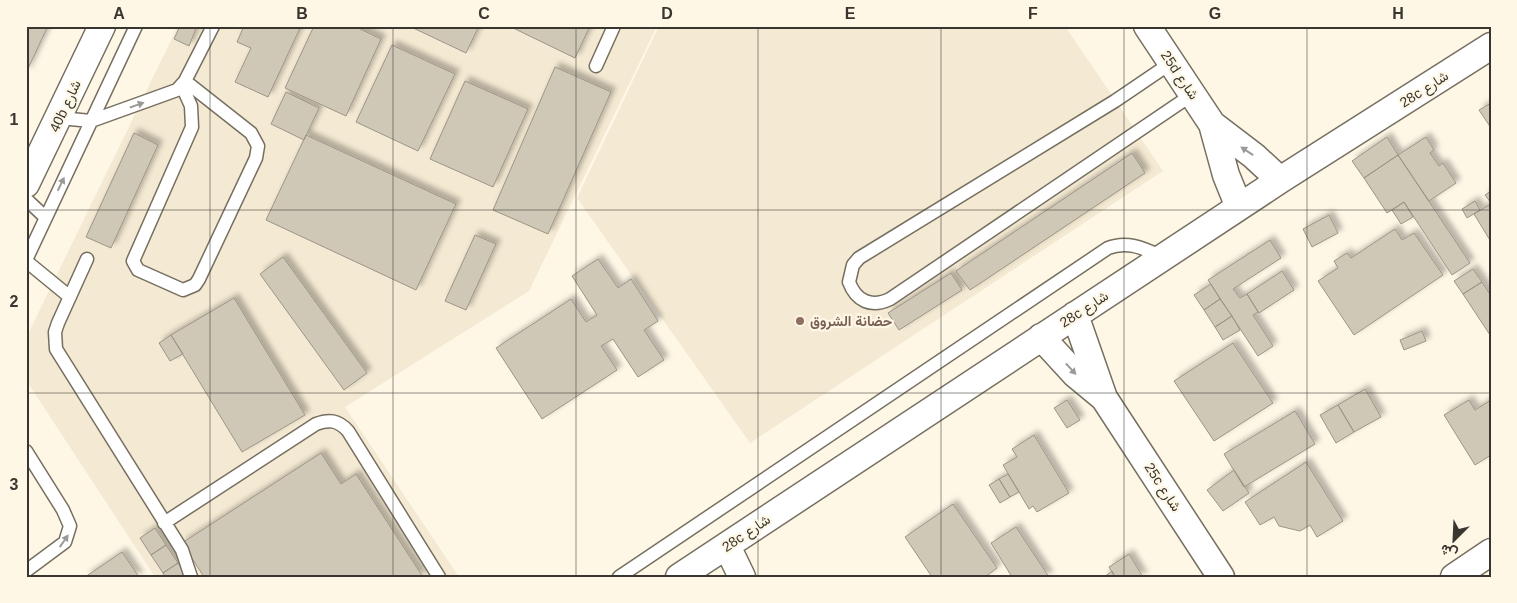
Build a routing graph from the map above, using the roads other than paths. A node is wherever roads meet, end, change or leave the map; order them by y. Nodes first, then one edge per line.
1 (102, 26) edge
2 (136, 26) edge
3 (212, 26) edge
4 (614, 26) edge
5 (1147, 26) edge
6 (1491, 46) edge
7 (1171, 63) junction
8 (596, 66) dead end
9 (183, 84) junction
10 (1192, 94) junction
11 (60, 118) junction
12 (91, 122) junction
13 (1212, 124) junction
14 (1280, 180) junction
15 (26, 184) edge
16 (26, 199) edge
17 (1239, 207) junction
18 (45, 217) junction
19 (1164, 257) junction
20 (87, 259) dead end
21 (26, 260) edge
22 (70, 298) junction
23 (1074, 315) junction
24 (1041, 337) junction
25 (1104, 398) junction
26 (26, 451) edge
27 (164, 523) junction
28 (727, 546) junction
29 (1491, 552) edge
30 (711, 569) edge
31 (26, 571) edge
32 (191, 577) edge
33 (439, 577) edge
34 (619, 577) edge
35 (679, 577) edge
36 (742, 577) edge
37 (1221, 577) edge
38 (1454, 577) edge

1 - 11 street, 40b شارع
2 - 12 lane
3 - 9 lane
4 - 8 lane
5 - 7 street, 25d شارع
6 - 14 street, 28c شارع
7 - 10 street, 25d شارع
7 - 10 lane
9 - 9 lane
12 -> 9 lane
10 - 13 street, 25d شارع
11 - 12 lane
11 - 15 street, 40b شارع
18 -> 12 lane
14 -> 13 street, 25d شارع
13 - 17 street, 25d شارع
14 - 17 street, 28c شارع
16 - 18 lane
17 - 19 street, 28c شارع
18 - 21 lane
19 - 23 street, 28c شارع
19 - 34 lane
20 - 22 lane
21 - 22 lane
22 - 27 lane
23 - 24 street, 28c شارع
23 - 25 street, 25c شارع
24 -> 25 street, 25c شارع
24 - 28 street, 28c شارع
25 - 37 street, 25c شارع
31 -> 26 lane
27 - 32 lane
27 - 33 lane
28 - 30 street, 28c شارع
28 - 36 street
29 - 38 street
30 - 35 street, 28c شارع

